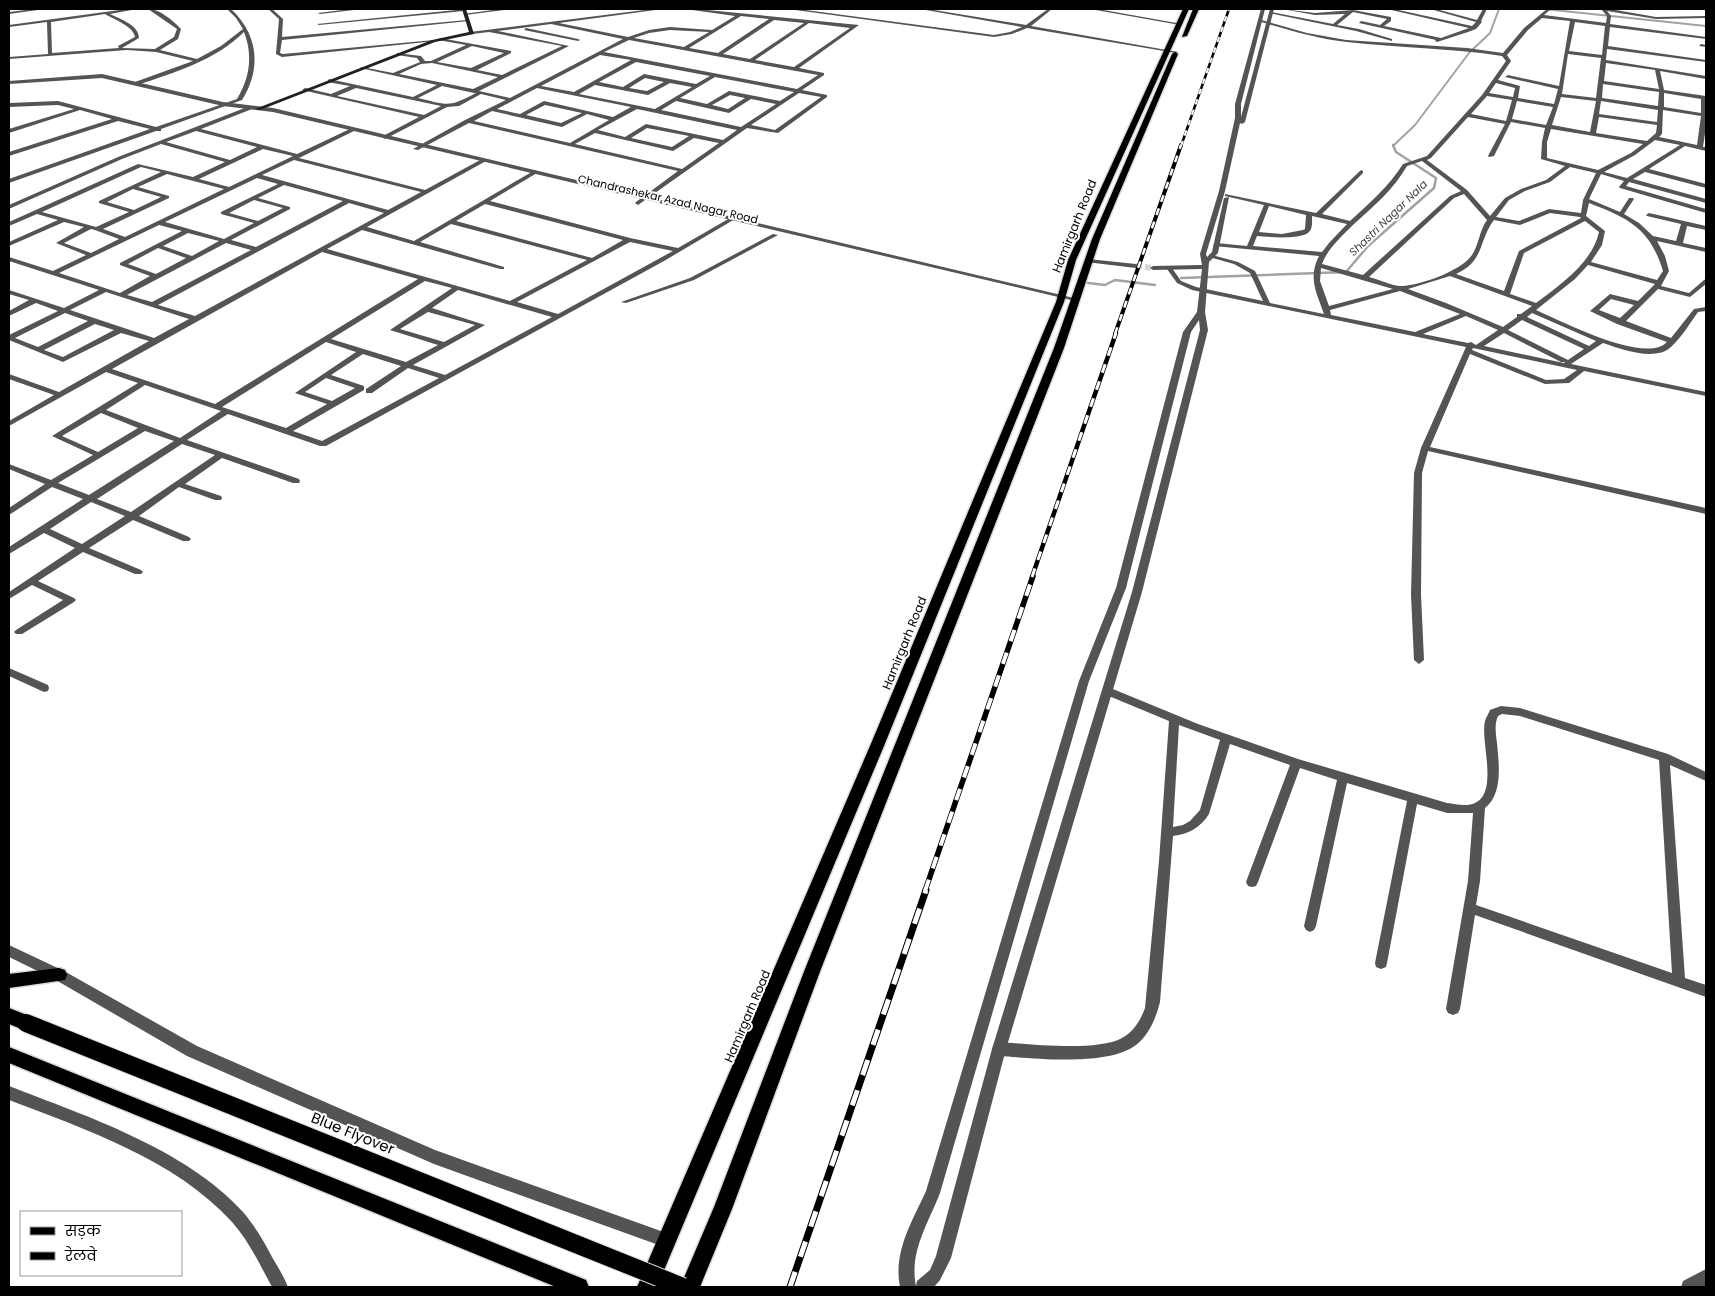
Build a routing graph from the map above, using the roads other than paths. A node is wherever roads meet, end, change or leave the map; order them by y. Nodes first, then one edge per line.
1 (43, 9) edge
2 (135, 9) edge
3 (150, 9) edge
4 (229, 9) edge
5 (270, 9) edge
6 (361, 9) edge
7 (510, 9) edge
8 (661, 9) edge
9 (687, 9) edge
10 (790, 9) edge
11 (922, 9) edge
12 (1050, 9) edge
13 (1092, 9) edge
14 (1126, 9) edge
15 (1196, 9) edge
16 (1263, 9) edge
17 (1284, 9) edge
18 (1382, 9) edge
19 (1390, 9) edge
20 (1419, 9) edge
21 (1432, 9) edge
22 (1484, 9) edge
23 (1603, 9) edge
24 (1547, 10) edge
25 (320, 11) edge
26 (464, 11) edge
27 (1272, 11) edge
28 (1349, 12) junction
29 (9, 13) edge
30 (106, 13) junction
31 (1409, 13) junction
32 (741, 14) junction
33 (1375, 14) junction
34 (1540, 16) junction
35 (1183, 17) edge
36 (1706, 17) edge
37 (774, 18) junction
38 (49, 20) junction
39 (865, 20) junction
40 (1260, 20) junction
41 (1573, 20) junction
42 (1609, 20) junction
43 (468, 21) junction
44 (808, 22) junction
45 (1268, 22) junction
46 (1361, 22) junction
47 (1480, 22) junction
48 (551, 23) junction
49 (319, 24) junction
50 (9, 26) edge
51 (565, 26) junction
52 (1333, 26) junction
53 (1381, 26) junction
54 (517, 27) junction
55 (855, 27) junction
56 (246, 28) junction
57 (1028, 28) junction
58 (1474, 28) junction
59 (1349, 29) junction
60 (490, 30) junction
61 (713, 31) junction
62 (595, 32) junction
63 (472, 33) junction
64 (548, 34) junction
65 (318, 35) junction
66 (628, 38) junction
67 (1706, 38) edge
68 (279, 39) junction
69 (440, 39) junction
70 (578, 40) junction
71 (1443, 40) junction
72 (434, 41) junction
73 (471, 45) junction
74 (1410, 45) junction
75 (567, 46) junction
76 (1424, 46) junction
77 (1605, 46) junction
78 (684, 49) junction
79 (114, 50) junction
80 (156, 51) junction
81 (1172, 51) junction
82 (1566, 52) junction
83 (598, 53) junction
84 (50, 54) junction
85 (399, 54) junction
86 (719, 55) junction
87 (1504, 55) junction
88 (9, 58) edge
89 (1604, 59) junction
90 (196, 60) junction
91 (635, 60) junction
92 (750, 61) junction
93 (1706, 61) edge
94 (423, 62) junction
95 (432, 62) junction
96 (362, 68) junction
97 (795, 69) junction
98 (1658, 69) junction
99 (472, 70) junction
100 (395, 74) junction
101 (714, 75) junction
102 (1499, 75) junction
103 (1706, 76) edge
104 (503, 77) junction
105 (145, 80) junction
106 (329, 81) junction
107 (669, 81) junction
108 (1495, 81) junction
109 (9, 82) edge
110 (1601, 82) junction
111 (137, 83) junction
112 (595, 83) junction
113 (442, 84) junction
114 (355, 86) junction
115 (535, 86) junction
116 (697, 86) junction
117 (1560, 88) junction
118 (623, 89) junction
119 (305, 90) junction
120 (798, 91) junction
121 (1662, 91) junction
122 (478, 92) junction
123 (575, 94) junction
124 (1485, 94) junction
125 (1559, 94) junction
126 (332, 96) junction
127 (750, 97) junction
128 (1705, 98) edge
129 (413, 99) junction
130 (510, 99) junction
131 (1515, 99) junction
132 (1599, 99) junction
133 (675, 100) junction
134 (782, 102) junction
135 (234, 104) junction
136 (9, 105) edge
137 (446, 106) junction
138 (708, 106) junction
139 (1555, 106) junction
140 (636, 107) junction
141 (250, 108) junction
142 (1661, 108) junction
143 (80, 109) junction
144 (490, 109) junction
145 (259, 110) junction
146 (729, 110) junction
147 (656, 111) junction
148 (586, 113) junction
149 (668, 114) junction
150 (1468, 115) junction
151 (1597, 115) junction
152 (1704, 115) junction
153 (521, 116) junction
154 (425, 117) junction
155 (660, 118) dead end
156 (117, 119) junction
157 (614, 119) junction
158 (467, 121) junction
159 (654, 122) dead end
160 (1508, 122) junction
161 (720, 124) junction
162 (1660, 124) junction
163 (646, 126) junction
164 (1549, 126) junction
165 (745, 128) junction
166 (195, 129) junction
167 (354, 129) junction
168 (159, 130) junction
169 (9, 131) edge
170 (594, 132) junction
171 (346, 133) junction
172 (1593, 133) junction
173 (693, 136) junction
174 (385, 137) junction
175 (1655, 138) junction
176 (626, 139) junction
177 (160, 142) junction
178 (724, 142) junction
179 (1648, 142) junction
180 (1686, 144) junction
181 (570, 145) junction
182 (422, 146) junction
183 (262, 147) junction
184 (1703, 148) edge
185 (416, 149) junction
186 (9, 154) edge
187 (1491, 156) dead end
188 (296, 157) junction
189 (120, 158) junction
190 (1421, 161) junction
191 (231, 162) junction
192 (480, 162) junction
193 (140, 165) junction
194 (1569, 165) junction
195 (1644, 170) junction
196 (684, 171) junction
197 (166, 172) junction
198 (535, 172) junction
199 (1361, 172) dead end
200 (1599, 172) junction
201 (32, 173) junction
202 (257, 176) junction
203 (528, 176) junction
204 (194, 179) junction
205 (1628, 180) junction
206 (9, 181) edge
207 (284, 183) junction
208 (1706, 186) edge
209 (133, 187) junction
210 (9, 189) edge
211 (230, 189) junction
212 (1465, 190) junction
213 (426, 192) junction
214 (1227, 195) junction
215 (253, 198) junction
216 (645, 198) junction
217 (1631, 199) dead end
218 (1586, 200) junction
219 (348, 201) junction
220 (1706, 201) edge
221 (485, 202) junction
222 (638, 202) junction
223 (1268, 204) junction
224 (9, 207) edge
225 (1706, 211) edge
226 (36, 212) junction
227 (135, 212) junction
228 (388, 212) junction
229 (1309, 214) junction
230 (1621, 214) junction
231 (1649, 215) dead end
232 (1318, 216) junction
233 (1583, 217) junction
234 (1490, 219) junction
235 (63, 220) junction
236 (729, 221) junction
237 (11, 222) edge
238 (160, 222) junction
239 (451, 222) junction
240 (259, 223) junction
241 (1352, 223) junction
242 (1684, 224) junction
243 (360, 227) junction
244 (94, 228) junction
245 (1706, 228) edge
246 (189, 230) junction
247 (1255, 234) junction
248 (775, 235) junction
249 (1652, 238) junction
250 (126, 239) junction
251 (226, 240) junction
252 (629, 240) junction
253 (416, 242) junction
254 (9, 244) edge
255 (1679, 244) junction
256 (157, 246) junction
257 (1216, 246) junction
258 (1249, 248) junction
259 (255, 249) junction
260 (322, 250) junction
261 (678, 250) junction
262 (1706, 250) edge
263 (1323, 254) junction
264 (92, 255) junction
265 (192, 258) junction
266 (9, 259) edge
267 (593, 260) junction
268 (1088, 261) junction
269 (22, 263) junction
270 (1588, 263) junction
271 (1207, 265) junction
272 (1136, 266) tunnel mouth
273 (1317, 267) junction
274 (502, 268) dead end
275 (1153, 268) tunnel mouth
276 (1170, 268) junction
277 (9, 269) edge
278 (54, 274) junction
279 (1450, 274) junction
280 (156, 276) junction
281 (1362, 276) junction
282 (423, 278) junction
283 (1706, 281) edge
284 (1658, 285) junction
285 (457, 288) junction
286 (1204, 288) junction
287 (1399, 288) junction
288 (105, 290) junction
289 (9, 292) edge
290 (120, 295) junction
291 (1506, 295) junction
292 (1061, 299) junction
293 (35, 300) junction
294 (624, 302) dead end
295 (1074, 302) junction
296 (511, 303) junction
297 (1267, 303) junction
298 (1639, 304) junction
299 (152, 305) junction
300 (1532, 308) junction
301 (427, 309) junction
302 (1706, 309) edge
303 (64, 311) junction
304 (1327, 311) junction
305 (1201, 312) junction
306 (9, 314) edge
307 (1464, 314) junction
308 (558, 316) junction
309 (1520, 316) junction
310 (196, 319) junction
311 (94, 321) junction
312 (1620, 322) junction
313 (120, 330) junction
314 (1503, 330) junction
315 (1417, 333) junction
316 (9, 338) edge
317 (154, 340) junction
318 (327, 340) junction
319 (1603, 340) junction
320 (1672, 341) junction
321 (445, 345) junction
322 (1473, 347) junction
323 (1589, 349) junction
324 (38, 350) junction
325 (362, 351) junction
326 (407, 365) junction
327 (1571, 365) junction
328 (106, 368) junction
329 (1584, 368) junction
330 (325, 375) junction
331 (9, 376) edge
332 (445, 378) junction
333 (145, 382) junction
334 (368, 391) dead end
335 (1706, 394) edge
336 (60, 395) junction
337 (333, 404) junction
338 (216, 407) junction
339 (100, 410) junction
340 (227, 411) junction
341 (9, 424) edge
342 (144, 428) junction
343 (287, 431) junction
344 (182, 440) junction
345 (1425, 448) junction
346 (221, 454) junction
347 (99, 455) junction
348 (9, 466) edge
349 (296, 482) dead end
350 (52, 483) junction
351 (178, 484) junction
352 (218, 498) dead end
353 (90, 499) junction
354 (1706, 511) edge
355 (9, 512) edge
356 (132, 516) junction
357 (44, 529) junction
358 (186, 539) dead end
359 (82, 548) junction
360 (9, 551) edge
361 (138, 572) dead end
362 (31, 581) junction
363 (9, 596) edge
364 (19, 632) dead end
365 (1419, 660) dead end
366 (9, 672) edge
367 (44, 688) dead end
368 (1108, 691) junction
369 (1174, 719) junction
370 (1226, 738) junction
371 (1664, 757) junction
372 (1296, 763) junction
373 (1343, 777) junction
374 (1706, 777) edge
375 (1413, 798) junction
376 (1479, 807) junction
377 (1169, 832) junction
378 (1252, 882) dead end
379 (1470, 908) junction
380 (1310, 926) dead end
381 (9, 950) edge
382 (1381, 963) dead end
383 (59, 975) junction
384 (9, 981) edge
385 (1679, 981) junction
386 (1706, 991) edge
387 (1453, 1009) dead end
388 (9, 1016) edge
389 (1000, 1049) junction
390 (9, 1055) edge
391 (9, 1093) edge
392 (667, 1240) junction
393 (1706, 1277) edge
394 (280, 1287) edge
395 (579, 1287) edge
396 (647, 1287) edge
397 (683, 1287) edge
398 (690, 1287) edge
399 (908, 1287) edge
400 (923, 1287) edge
401 (1689, 1287) edge

1 - 29 street
2 - 30 street
3 - 80 street
4 - 56 street
5 - 68 street
6 - 25 street
7 - 26 street
8 - 48 street
9 - 32 street
10 - 39 street
11 - 57 street
12 - 57 street
13 - 35 street
14 - 35 street
15 - 81 main road, Hamirgarh Road
16 - 40 street
17 - 28 street
18 - 33 street
19 - 31 street
20 - 31 street
21 - 47 street
22 - 47 street
23 - 36 street
23 - 42 street
24 - 34 street
25 - 49 street
26 - 43 main road
26 - 49 street
27 - 45 street
27 - 52 street
28 - 33 street
28 - 52 street
30 - 38 street
30 - 79 street
31 - 58 street
32 - 37 street
32 - 61 street
33 - 46 street
33 - 53 street
34 - 41 street
34 - 87 street
35 - 81 main road, Hamirgarh Road
37 - 44 street
37 - 86 street
38 - 50 street
38 - 84 street
39 - 55 street
39 - 57 street
40 - 45 street
40 - 271 street
41 - 42 street
41 - 82 street
42 - 67 street
42 - 77 street
43 - 63 main road
43 - 65 street
44 - 55 street
44 - 92 street
45 - 74 street
45 - 214 street
46 - 53 street
46 - 59 street
47 - 58 street
48 - 51 street
48 - 54 street
49 - 65 street
51 - 62 street
51 - 64 street
52 - 59 street
53 - 71 street
54 - 60 street
54 - 64 street
55 - 97 street
56 - 90 street
56 - 135 street
57 - 81 street
58 - 71 street
59 - 74 street
60 - 63 street
60 - 75 street
61 - 66 street
61 - 78 street
62 - 66 street
62 - 70 street
63 - 69 main road
64 - 70 street
65 - 68 street
66 - 78 street
66 - 83 street
68 - 72 street
69 - 72 main road
69 - 73 street
70 - 75 street
71 - 76 street
72 - 85 main road
73 - 95 street
73 - 99 street
74 - 76 street
75 - 104 street
76 - 87 street
77 - 89 street
77 - 93 street
78 - 86 street
79 - 80 street
79 - 84 street
80 - 90 street
81 - 268 main road, Hamirgarh Road
81 - 292 main road, Hamirgarh Road
82 - 89 street
82 - 117 street
83 - 91 street
83 - 115 street
84 - 88 street
85 - 94 street
85 - 96 main road
86 - 92 street
87 - 102 street
89 - 98 street
89 - 110 street
90 - 105 street
91 - 101 street
91 - 112 street
92 - 97 street
94 - 95 street
94 - 100 street
95 - 99 street
96 - 100 street
96 - 106 main road
97 - 120 street
98 - 103 street
98 - 121 street
99 - 104 street
100 - 113 street
101 - 116 street
101 - 120 street
102 - 108 street
102 - 117 street
104 - 122 street
105 - 109 street
105 - 111 street
105 - 135 street
106 - 114 street
106 - 119 main road
107 - 116 street
107 - 118 street
107 - 118 street
108 - 124 street
108 - 131 street
109 - 111 street
110 - 121 street
110 - 132 street
111 - 135 street
112 - 118 street
112 - 123 street
113 - 122 street
113 - 129 street
114 - 126 street
114 - 129 street
115 - 123 street
115 - 130 street
116 - 133 street
117 - 125 street
119 - 126 street
119 - 145 main road
120 - 134 street
120 - 165 street
121 - 128 street
121 - 142 street
122 - 130 street
122 - 137 street
123 - 140 street
124 - 131 street
124 - 150 street
125 - 132 street
125 - 139 street
126 - 154 street
127 - 134 street
127 - 138 street
127 - 146 street
128 - 152 street
129 - 137 street
130 - 144 street
131 - 139 street
131 - 160 street
132 - 142 street
132 - 151 street
133 - 138 street
133 - 147 street
134 - 165 street
135 - 141 street, Chandrashekar Azad Nagar Road
135 - 168 street
136 - 143 street
137 - 154 street
138 - 146 street
139 - 164 street
140 - 147 street
140 - 157 street
141 - 145 street, Chandrashekar Azad Nagar Road
141 - 166 street
142 - 152 street
142 - 162 street
143 - 156 street
143 - 169 street
144 - 153 street
144 - 158 street
145 - 167 street, Chandrashekar Azad Nagar Road
145 - 171 street, Chandrashekar Azad Nagar Road
146 - 161 street
147 - 149 street
148 - 153 street
148 - 153 street
148 - 157 street
149 - 155 street
149 - 161 street
150 - 160 street
150 - 190 street
151 - 162 street
151 - 172 street
152 - 184 street
154 - 174 street
156 - 168 street
156 - 186 street
157 - 170 street
158 - 181 street
158 - 182 street
159 - 163 street
160 - 164 street
160 - 187 street
161 - 165 street
162 - 175 street
163 - 173 street
163 - 176 street
164 - 172 street
164 - 194 street
165 - 178 street
166 - 177 street
166 - 183 street
167 - 171 street
167 - 174 street, Chandrashekar Azad Nagar Road
168 - 201 street
170 - 176 street
170 - 181 street
171 - 185 street, Chandrashekar Azad Nagar Road
171 - 188 street
172 - 179 street
173 - 176 street
173 - 178 street
174 - 182 street, Chandrashekar Azad Nagar Road
175 - 179 street
175 - 180 street
177 - 189 street
177 - 191 street
178 - 196 street
179 - 200 street
180 - 184 street
180 - 195 street
181 - 196 street
182 - 185 street
182 - 192 street, Chandrashekar Azad Nagar Road
183 - 188 street
183 - 191 street
185 - 192 street, Chandrashekar Azad Nagar Road
188 - 202 street
188 - 213 street
189 - 193 street
189 - 224 street
190 - 212 street
190 - 241 street
191 - 204 street
192 - 198 street, Chandrashekar Azad Nagar Road
192 - 203 street, Chandrashekar Azad Nagar Road
192 - 213 street
193 - 197 street
193 - 226 street
194 - 200 street
194 - 234 street
195 - 205 street
195 - 208 street
196 - 216 street
197 - 204 street
197 - 209 street
198 - 203 street
198 - 216 street, Chandrashekar Azad Nagar Road
199 - 232 street
200 - 205 street
200 - 218 street
201 - 206 street
201 - 210 street
202 - 207 street
202 - 211 street
203 - 221 street
203 - 222 street, Chandrashekar Azad Nagar Road
204 - 211 street
205 - 220 street
205 - 225 street
207 - 215 street
207 - 219 street
209 - 227 street
209 - 227 street
211 - 238 street
212 - 234 street
212 - 281 street
213 - 228 street
214 - 223 street
214 - 257 street
215 - 240 street
215 - 240 street
216 - 222 street
216 - 236 street, Chandrashekar Azad Nagar Road
217 - 230 street
218 - 230 street
218 - 233 street
219 - 228 street
219 - 259 street
221 - 239 street
221 - 252 street
222 - 236 street, Chandrashekar Azad Nagar Road
223 - 229 street
223 - 247 street
226 - 235 street
226 - 237 street
227 - 244 street
228 - 243 street
229 - 232 street
229 - 247 street
230 - 249 street
231 - 242 street
232 - 241 street
233 - 234 street
233 - 270 street
233 - 291 street
234 - 279 street
235 - 244 street
235 - 254 street
236 - 248 street, Chandrashekar Azad Nagar Road
236 - 261 street
236 - 292 street, Chandrashekar Azad Nagar Road
238 - 246 street
238 - 250 street
239 - 253 street
239 - 267 street
240 - 251 street
241 - 263 street
242 - 245 street
242 - 255 street
243 - 253 street
243 - 260 street
244 - 250 street
244 - 264 street
246 - 251 street
246 - 256 street
247 - 258 street
248 - 292 street, Chandrashekar Azad Nagar Road
248 - 294 street
249 - 255 street
249 - 284 street
250 - 264 street
251 - 259 street
251 - 265 street
252 - 261 street
252 - 267 street
253 - 274 street
255 - 262 street
256 - 265 street
256 - 280 street
257 - 258 street
257 - 271 street
258 - 263 street
259 - 299 street
260 - 282 street
260 - 310 street
261 - 308 street
263 - 273 street
264 - 278 street
265 - 280 street
266 - 269 street
267 - 296 street
268 - 272 street
268 - 295 main road, Hamirgarh Road
269 - 277 street
269 - 278 street
270 - 284 street
270 - 300 street
271 - 276 street
271 - 286 street
271 - 297 street
273 - 281 street
273 - 304 street
275 - 276 street
276 - 286 street
278 - 288 street
279 - 287 street
279 - 291 street
280 - 290 street
281 - 287 street
282 - 285 street
282 - 318 street
283 - 284 street
284 - 298 street
285 - 296 street
285 - 301 street
286 - 297 street
286 - 305 street
287 - 304 street
287 - 307 street
288 - 290 street
288 - 303 street
289 - 293 street
290 - 299 street
291 - 300 street
292 - 295 street, Chandrashekar Azad Nagar Road
292 - 392 main road, Hamirgarh Road
293 - 303 street
293 - 306 street
295 - 398 main road, Hamirgarh Road
296 - 308 street
297 - 304 street
298 - 312 street
298 - 312 street
299 - 310 street
300 - 309 street
300 - 319 street
301 - 321 street
301 - 321 street
302 - 320 street
303 - 311 street
303 - 316 street
304 - 315 street
305 - 368 street
305 - 399 street
307 - 314 street
307 - 315 street
308 - 332 street
309 - 314 street
309 - 323 street
310 - 317 street
311 - 313 street
311 - 324 street
312 - 320 street
313 - 317 street
313 - 324 street
314 - 322 street
314 - 327 street
315 - 322 street
316 - 324 street
317 - 328 street
318 - 325 street
318 - 338 street
319 - 320 street
319 - 323 street
321 - 326 street
322 - 327 street
322 - 329 street
322 - 345 street
323 - 327 street
325 - 326 street
325 - 330 street
326 - 332 street
326 - 334 street
327 - 329 street
328 - 333 street
328 - 336 street
329 - 335 street
330 - 337 street
330 - 337 street
331 - 336 street
332 - 343 street
333 - 338 street
333 - 339 street
336 - 341 street
337 - 343 street
338 - 340 street
339 - 342 street
339 - 347 street
340 - 343 street
340 - 344 street
342 - 344 street
342 - 347 street
344 - 346 street
344 - 353 street
345 - 354 street
345 - 365 street
346 - 349 street
346 - 351 street
347 - 350 street
348 - 350 street
350 - 353 street
350 - 355 street
351 - 352 street
351 - 356 street
353 - 356 street
353 - 357 street
356 - 358 street
356 - 359 street
357 - 359 street
357 - 360 street
359 - 361 street
359 - 362 street
362 - 363 street
362 - 364 street
366 - 367 street
368 - 369 street
368 - 389 street
369 - 370 street
369 - 377 street
370 - 372 street
370 - 377 street
371 - 374 street
371 - 376 street
371 - 385 street
372 - 373 street
372 - 378 street
373 - 375 street
373 - 380 street
375 - 376 street
375 - 382 street
376 - 379 street
377 - 389 street
379 - 385 street
379 - 387 street
381 - 383 street
383 - 384 main road
383 - 392 street
385 - 386 street
388 - 397 main road, Blue Flyover, bridge
389 - 400 street
390 - 395 main road
391 - 394 street
392 - 396 main road, Hamirgarh Road
393 - 401 street

